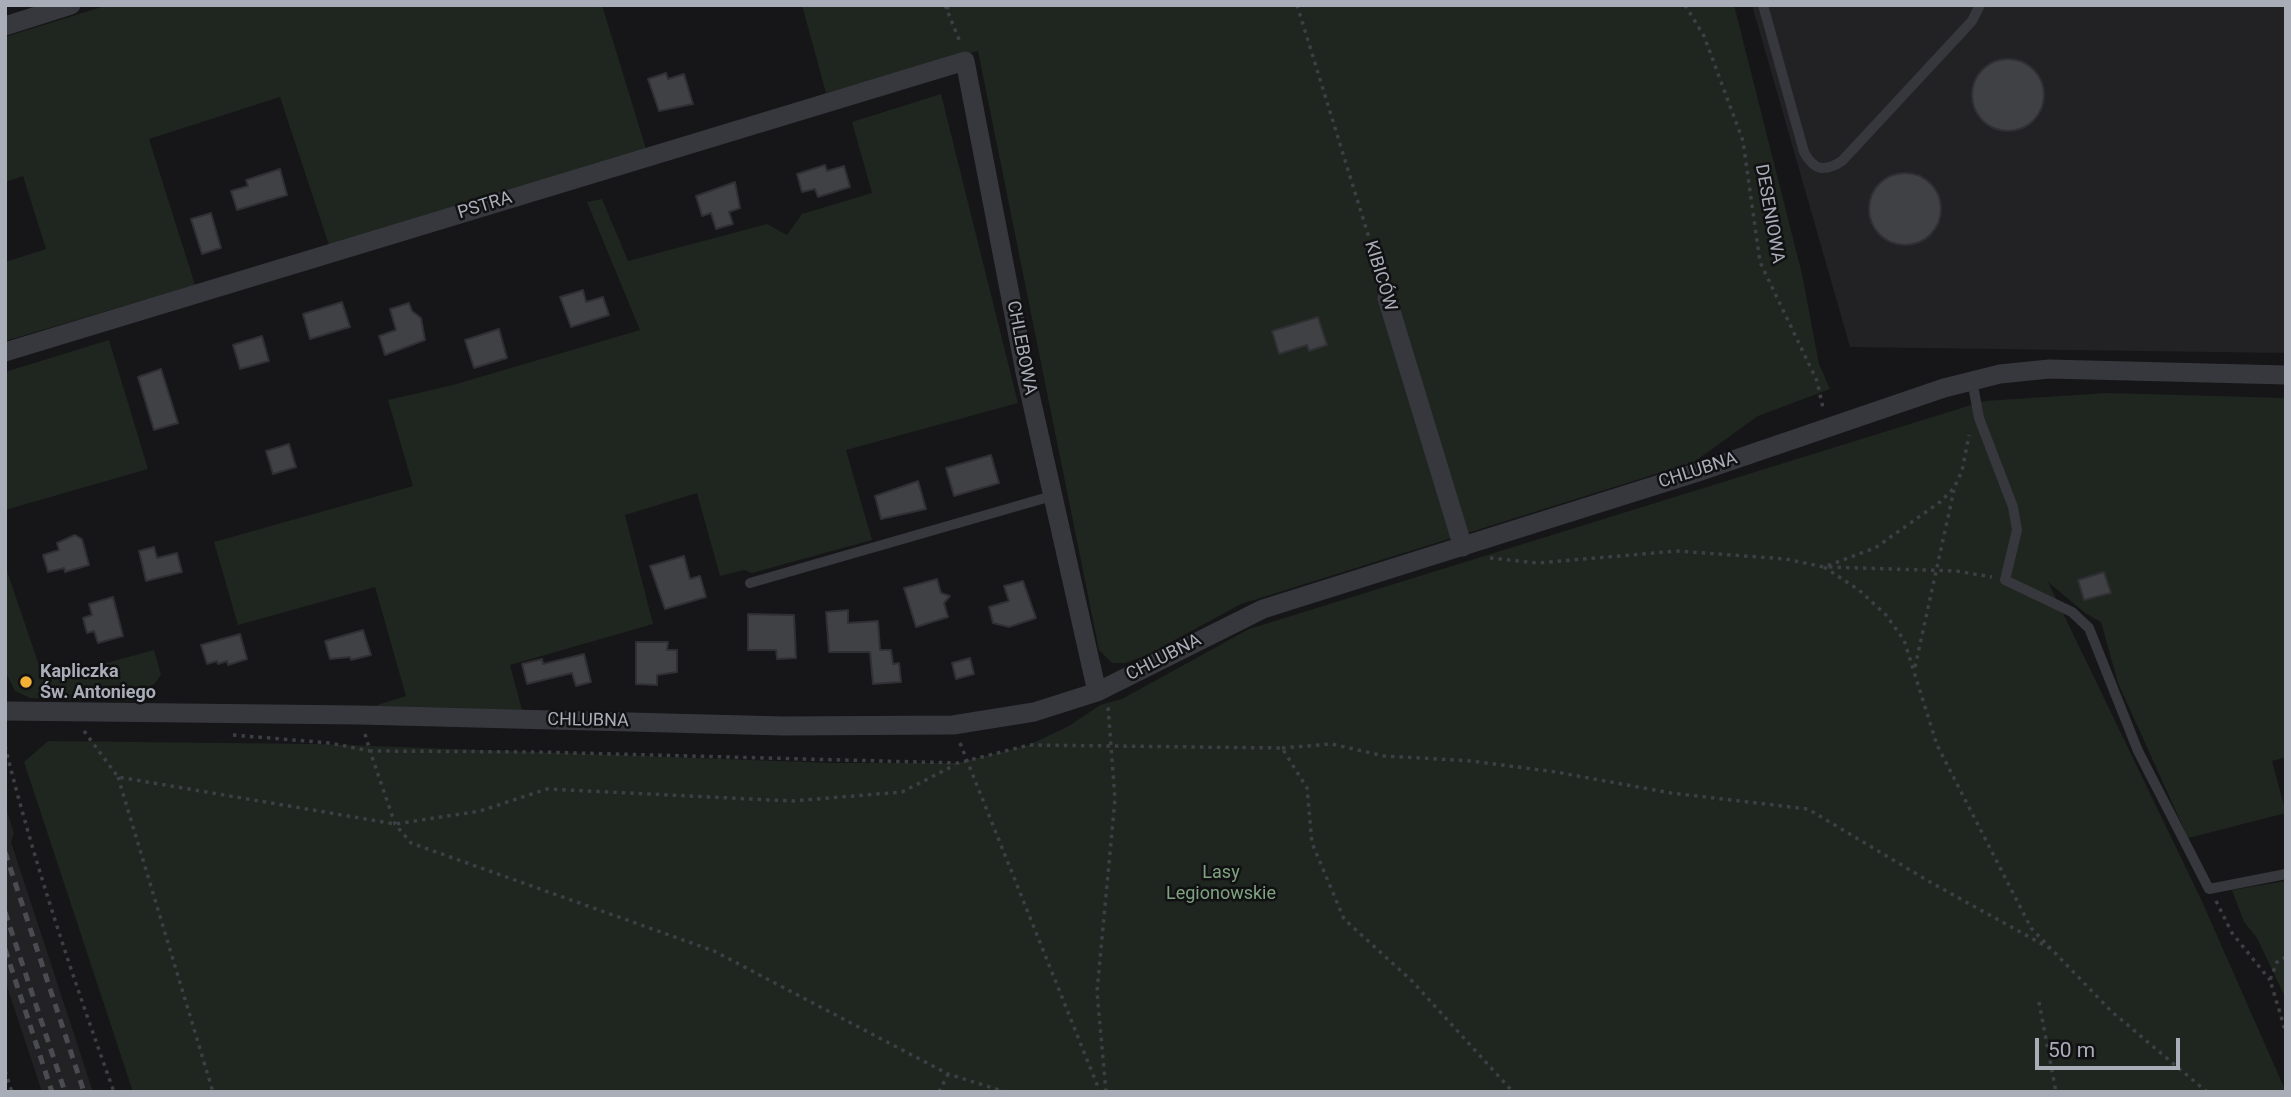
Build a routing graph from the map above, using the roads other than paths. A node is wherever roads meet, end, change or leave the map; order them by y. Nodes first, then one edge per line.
1 (71, 5) edge
2 (1763, 5) edge
3 (1980, 5) edge
4 (5, 26) edge
5 (965, 61) joint
6 (1387, 298) road end
7 (5, 352) edge
8 (2286, 375) edge
9 (1972, 380) junction
10 (1052, 496) junction
11 (1463, 547) junction
12 (750, 583) dead end
13 (1101, 690) junction
14 (5, 711) edge
15 (2286, 874) edge

1 - 4 street
2 - 3 lane
5 - 7 street, PSTRA
5 - 10 street, CHLEBOWA
6 - 11 street, KIBICÓW
8 - 9 street, CHLUBNA
9 - 11 street, CHLUBNA
9 - 15 lane
10 - 12 lane
10 - 13 street, CHLEBOWA
11 - 13 street, CHLUBNA
13 - 14 street, CHLUBNA

